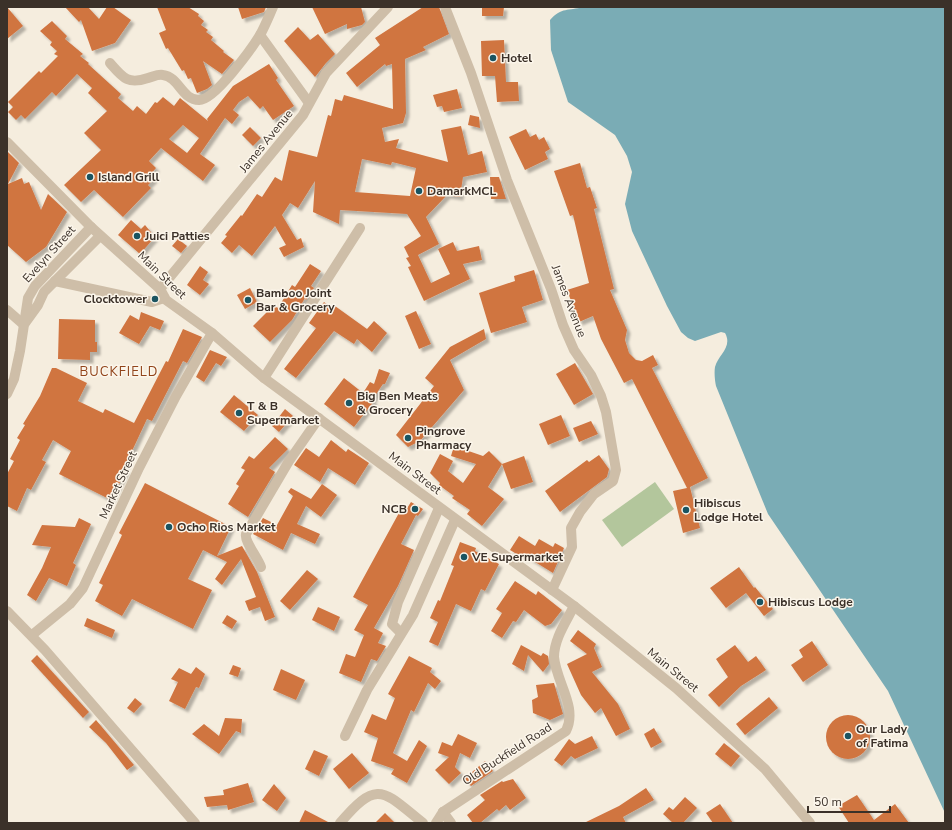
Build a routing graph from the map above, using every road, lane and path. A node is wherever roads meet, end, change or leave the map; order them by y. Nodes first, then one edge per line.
1 (273, 7) edge
2 (388, 7) edge
3 (446, 7) edge
4 (260, 35) junction
5 (110, 64) dead end
6 (309, 103) junction
7 (7, 142) edge
8 (91, 227) junction
9 (360, 228) dead end
10 (100, 236) junction
11 (55, 281) junction
12 (162, 294) junction
13 (7, 310) edge
14 (23, 324) junction
15 (212, 333) junction
16 (264, 378) junction
17 (7, 394) edge
18 (319, 418) junction
19 (439, 508) junction
20 (455, 520) junction
21 (261, 567) dead end
22 (552, 590) junction
23 (574, 606) junction
24 (7, 611) edge
25 (401, 633) junction
26 (32, 635) junction
27 (345, 736) dead end
28 (443, 812) junction
29 (195, 823) edge
30 (340, 823) edge
31 (422, 823) edge
32 (436, 823) edge
33 (451, 823) edge
34 (810, 823) edge

1 - 4 street
2 - 6 street, James Avenue
3 - 22 street, James Avenue
4 - 5 street
4 - 6 street
6 - 12 street, James Avenue
7 - 8 street, Main Street
8 - 10 street, Main Street
8 - 14 street, Evelyn Street
9 - 16 street
10 - 11 street, Evelyn Street
10 - 12 street, Main Street
11 - 12 street
11 - 14 street, Evelyn Street
12 - 15 street, Main Street
13 - 14 street
14 - 17 street, Evelyn Street
15 - 16 street, Main Street
15 - 26 street, Market Street
16 - 18 street, Main Street
18 - 19 street, Main Street
18 - 21 street
19 - 20 street, Main Street
19 - 25 street
20 - 22 street, Main Street
20 - 25 street
22 - 23 street, Main Street
23 - 28 street, Old Buckfield Road
23 - 34 street, Main Street
24 - 26 street
25 - 27 street
26 - 29 street
28 - 32 street
28 - 33 street
30 - 31 street

